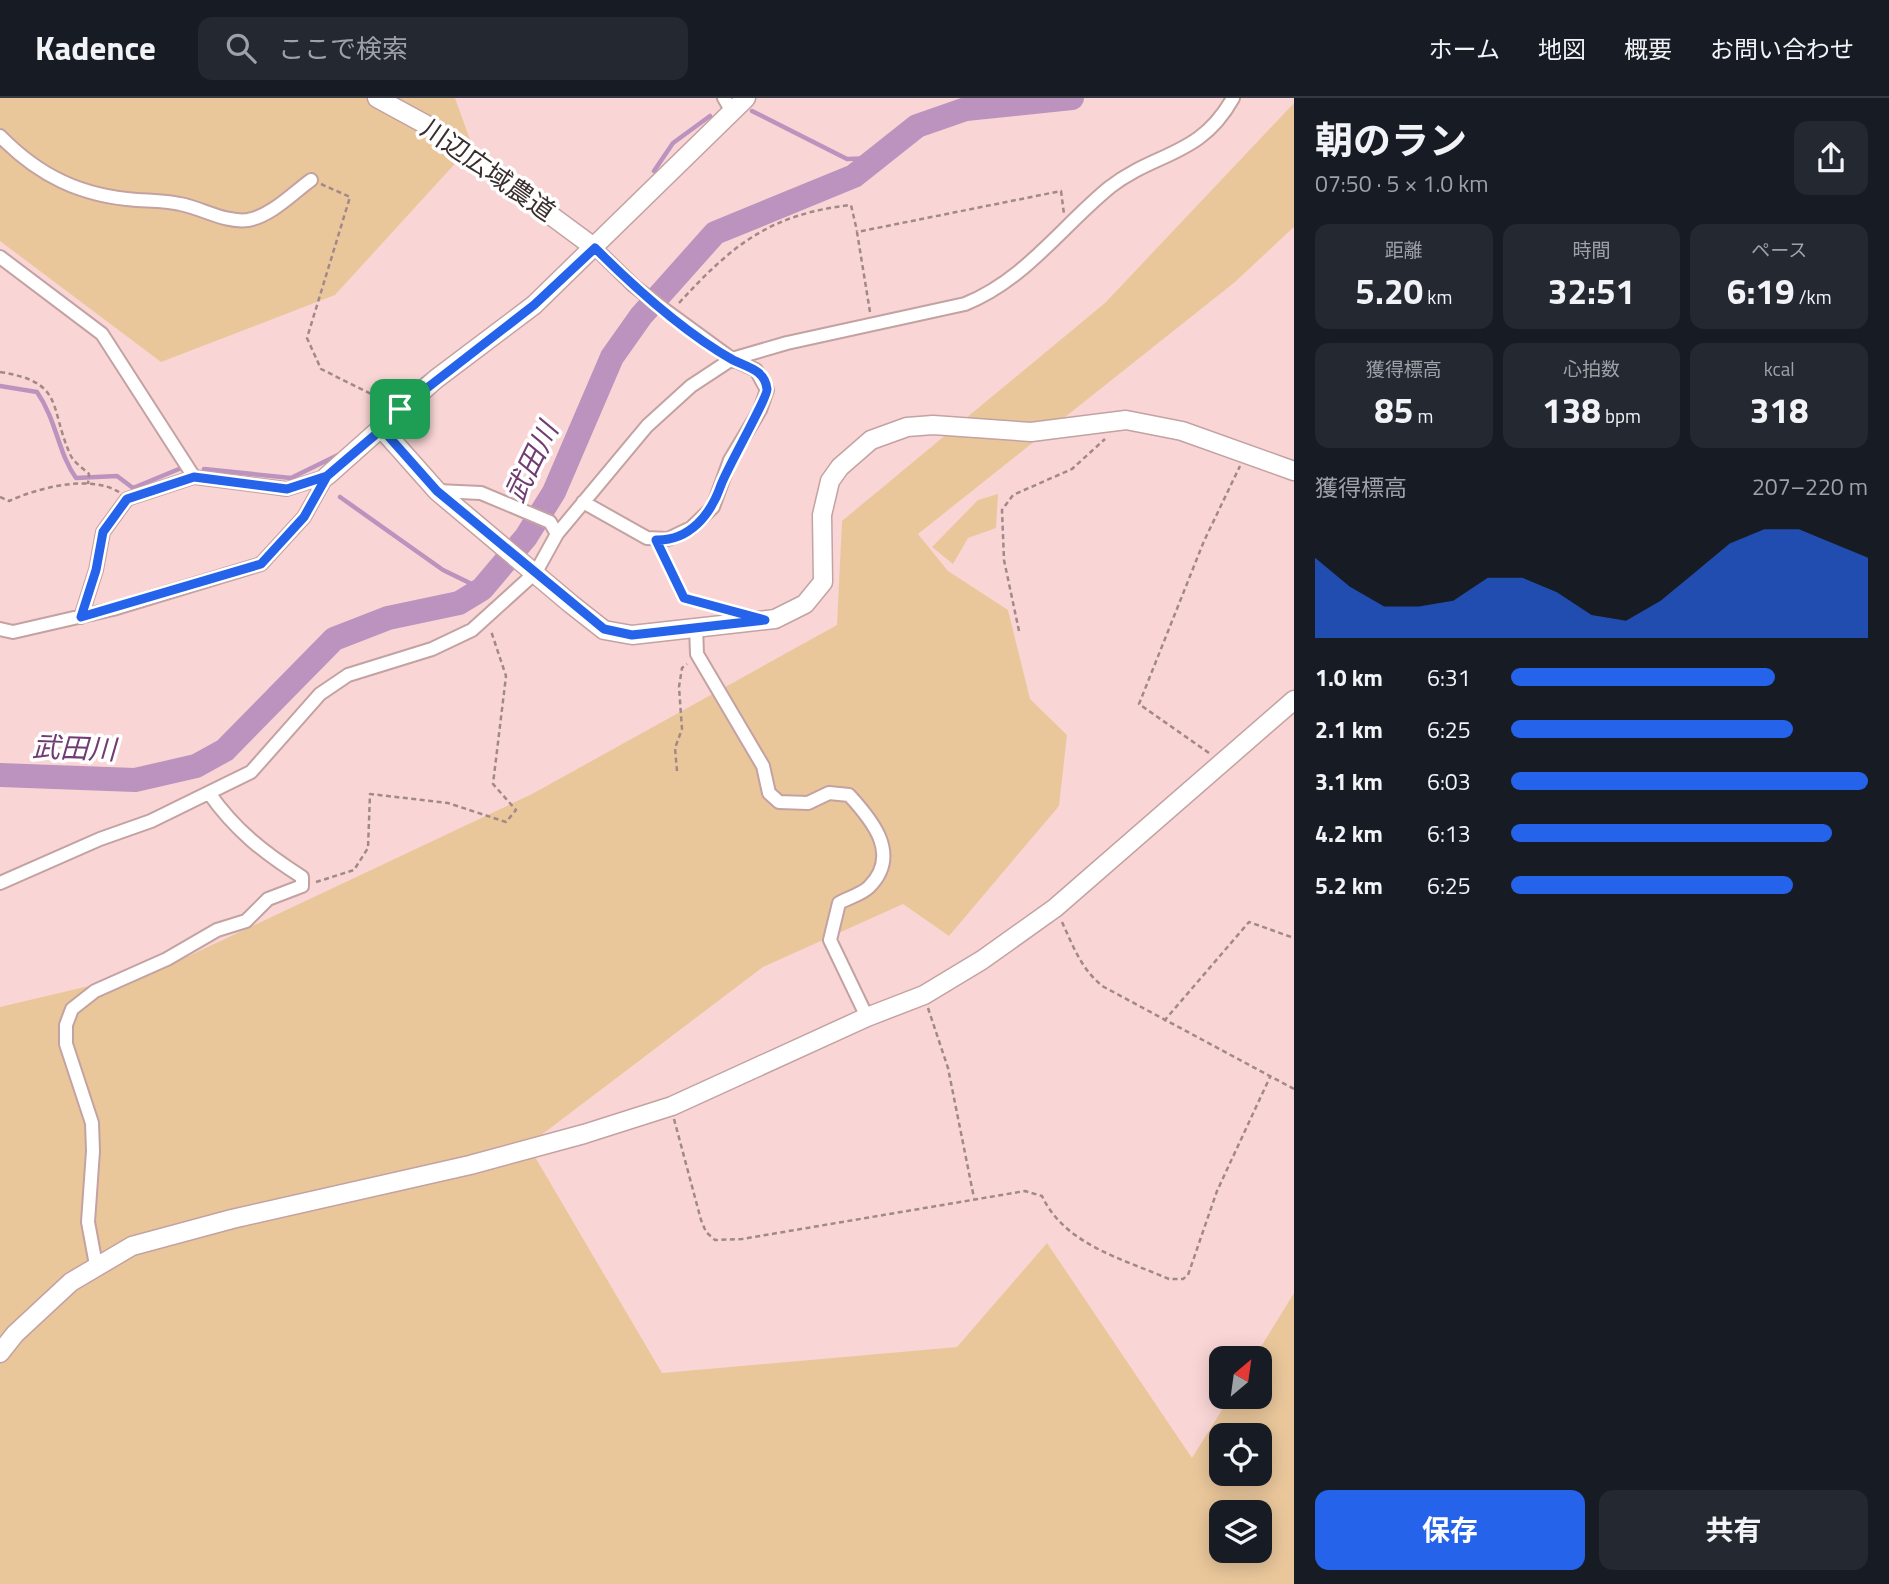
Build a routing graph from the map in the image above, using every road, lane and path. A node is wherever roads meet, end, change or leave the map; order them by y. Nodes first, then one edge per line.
1 (377, 98) edge
2 (746, 98) edge
3 (1233, 98) edge
4 (727, 104) edge
5 (0, 136) edge
6 (311, 180) joint
7 (1066, 229) junction
8 (857, 232) junction
9 (595, 248) junction
10 (0, 257) edge
11 (667, 312) junction
12 (873, 325) junction
13 (733, 359) junction
14 (0, 372) edge
15 (400, 409) junction
16 (1126, 420) junction
17 (382, 429) junction
18 (1245, 454) junction
19 (1294, 471) edge
20 (327, 476) junction
21 (194, 477) junction
22 (88, 484) junction
23 (437, 491) junction
24 (0, 497) edge
25 (127, 499) junction
26 (583, 502) junction
27 (554, 528) junction
28 (656, 540) junction
29 (531, 568) junction
30 (730, 611) dead end
31 (81, 617) junction
32 (487, 618) junction
33 (696, 627) junction
34 (0, 629) edge
35 (1018, 632) dead end
36 (697, 654) junction
37 (1294, 699) edge
38 (1222, 762) junction
39 (677, 771) dead end
40 (209, 793) junction
41 (0, 883) edge
42 (302, 886) junction
43 (1055, 908) junction
44 (1294, 938) edge
45 (924, 995) junction
46 (867, 1017) junction
47 (1164, 1021) junction
48 (1270, 1077) junction
49 (1294, 1089) edge
50 (671, 1106) junction
51 (974, 1198) junction
52 (96, 1265) junction
53 (0, 1353) edge

1 - 9 street, 川辺広域農道
2 - 4 street
3 - 7 street
4 - 9 street
5 - 6 street
6 - 15 path
7 - 8 path
7 - 12 street
8 - 11 path
8 - 12 path
9 - 11 street
9 - 15 street
10 - 21 street
11 - 13 street
12 - 13 street
13 - 26 street
13 - 28 street
14 - 22 path
15 - 17 street
16 - 18 street
16 - 33 street
16 - 35 path
17 - 20 street
17 - 23 street
18 - 19 street
18 - 38 path
20 - 21 street
20 - 31 street
21 - 25 street
22 - 24 path
22 - 25 path
23 - 27 street
23 - 29 street
25 - 31 street
26 - 27 street
26 - 28 street
27 - 29 street
28 - 30 path
29 - 32 street
29 - 33 street
31 - 34 street
32 - 40 street
32 - 42 path
33 - 36 street
36 - 39 path
36 - 46 street
37 - 38 street
38 - 43 street
40 - 41 street
40 - 42 street
42 - 52 street
43 - 45 street
43 - 47 path
44 - 47 path
45 - 46 street
45 - 51 path
46 - 50 street
47 - 48 path
48 - 49 path
48 - 51 path
50 - 51 path
50 - 52 street
52 - 53 street

